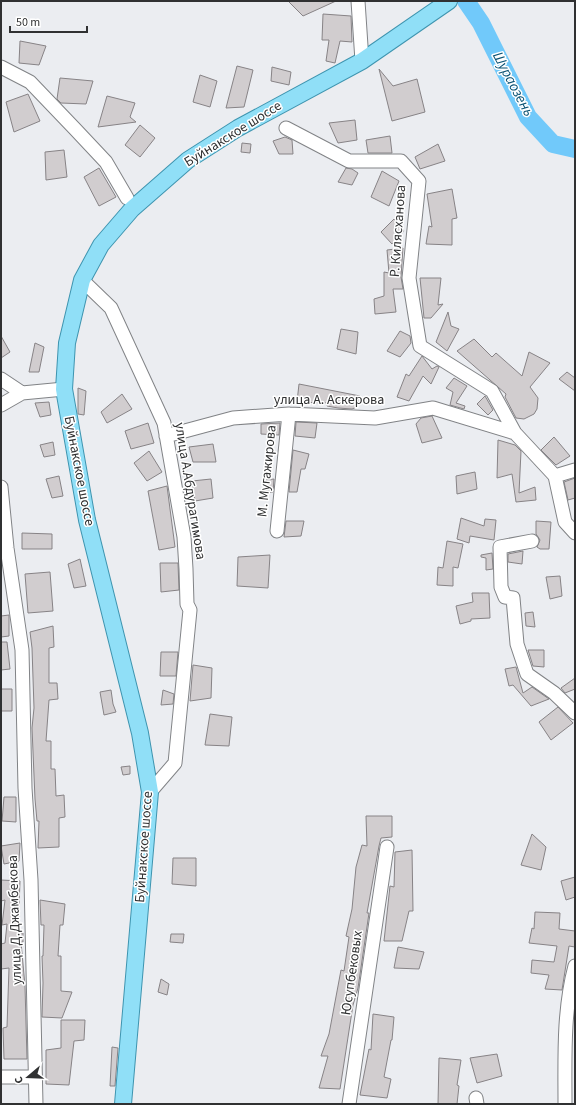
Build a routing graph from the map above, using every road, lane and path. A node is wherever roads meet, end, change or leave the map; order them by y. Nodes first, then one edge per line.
1 (358, 1) edge
2 (448, 1) edge
3 (362, 61) junction
4 (1, 67) edge
5 (286, 128) dead end
6 (127, 198) dead end
7 (82, 280) junction
8 (1, 379) edge
9 (64, 389) junction
10 (22, 393) junction
11 (1, 405) edge
12 (289, 414) junction
13 (515, 433) junction
14 (166, 436) junction
15 (575, 470) edge
16 (555, 476) junction
17 (1, 487) edge
18 (278, 531) dead end
19 (575, 533) edge
20 (532, 542) dead end
21 (575, 713) edge
22 (150, 792) junction
23 (387, 847) dead end
24 (575, 966) edge
25 (570, 1028) edge
26 (1, 1077) edge
27 (35, 1077) junction
28 (36, 1104) edge
29 (123, 1104) edge
30 (349, 1104) edge
31 (565, 1104) edge

1 - 3 street
2 - 3 main road, Буйнакское шоссе
3 - 7 main road, Буйнакское шоссе
4 - 6 street
5 - 13 street, Р. Килясханова
7 - 9 main road, Буйнакское шоссе
7 - 14 street, улица А.Абдурагимова
8 - 10 street
9 - 10 street
9 - 22 main road, Буйнакское шоссе
10 - 11 street
12 - 13 street, улица А. Аскерова
12 - 14 street, улица А. Аскерова
12 - 18 street, М. Мугажирова
13 - 16 street, Р. Килясханова
14 - 22 street, улица А.Абдурагимова
15 - 16 street
16 - 19 street
17 - 27 street, улица Д.Джамбекова
20 - 21 street
22 - 29 main road, Буйнакское шоссе
23 - 30 street, Юсупбековых
24 - 25 street
25 - 31 street
26 - 27 street
27 - 28 street, улица Д.Джамбекова

